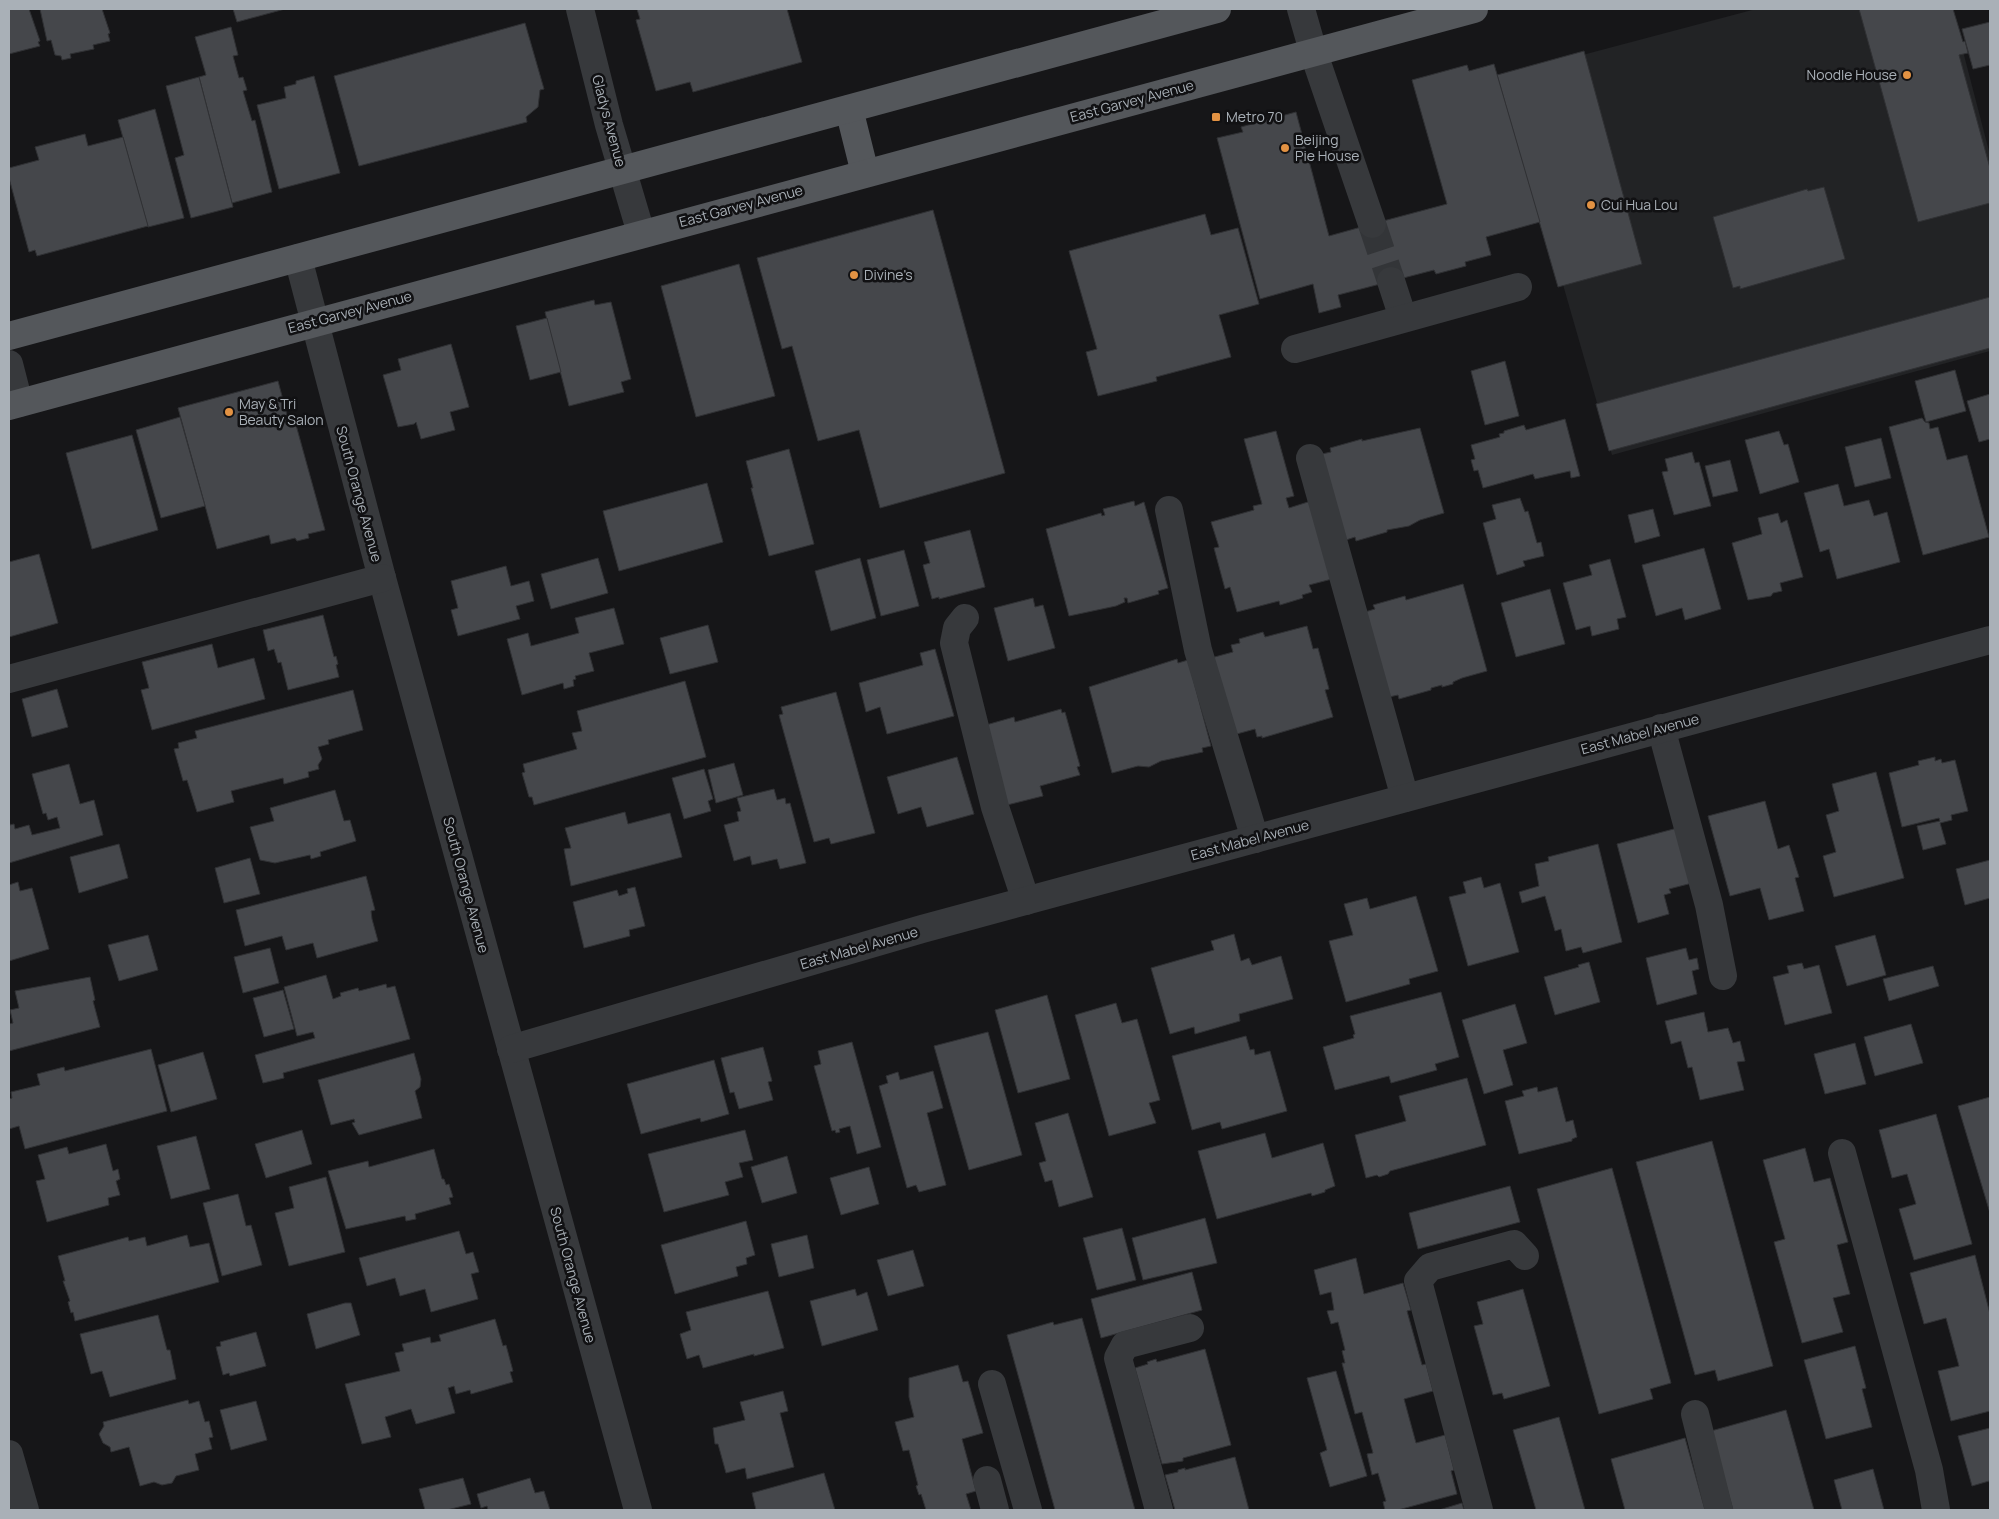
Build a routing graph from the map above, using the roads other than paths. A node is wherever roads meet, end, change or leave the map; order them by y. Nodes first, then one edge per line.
1 (580, 9) edge
2 (1217, 9) edge
3 (1301, 9) edge
4 (1474, 9) edge
5 (1313, 51) junction
6 (849, 109) junction
7 (622, 171) junction
8 (865, 173) junction
9 (1372, 224) tunnel mouth
10 (641, 233) junction
11 (298, 258) junction
12 (1391, 281) tunnel mouth
13 (1518, 288) dead end
14 (1403, 318) junction
15 (314, 322) junction
16 (9, 336) edge
17 (1295, 349) dead end
18 (9, 364) edge
19 (14, 404) edge
20 (1310, 458) dead end
21 (1169, 510) dead end
22 (382, 578) junction
23 (965, 618) dead end
24 (1990, 640) edge
25 (9, 679) edge
26 (1661, 728) junction
27 (1405, 798) junction
28 (1255, 838) junction
29 (1026, 901) junction
30 (1723, 976) dead end
31 (512, 1050) junction
32 (1842, 1153) dead end
33 (1525, 1256) dead end
34 (1190, 1328) dead end
35 (992, 1384) dead end
36 (1695, 1414) dead end
37 (9, 1454) edge
38 (986, 1480) dead end
39 (25, 1510) edge
40 (638, 1510) edge
41 (995, 1510) edge
42 (1028, 1510) edge
43 (1159, 1510) edge
44 (1479, 1510) edge
45 (1719, 1510) edge
46 (1936, 1510) edge

1 - 7 street, Gladys Avenue
2 - 6 main road
3 - 5 street
4 - 5 main road, East Garvey Avenue
5 - 8 main road, East Garvey Avenue
5 - 9 street
6 - 7 main road
6 - 8 main road
7 - 10 street, Gladys Avenue
7 - 11 main road
8 - 10 main road, East Garvey Avenue
10 - 15 main road, East Garvey Avenue
11 - 15 street, South Orange Avenue
11 - 16 main road
12 - 14 street
13 - 14 street
14 - 17 street
15 - 19 main road, East Garvey Avenue
15 - 22 street, South Orange Avenue
18 - 19 street
20 - 27 street
21 - 28 street
22 - 25 street
22 - 31 street, South Orange Avenue
23 - 29 street
24 - 26 street, East Mabel Avenue
26 - 27 street, East Mabel Avenue
26 - 30 street
27 - 28 street, East Mabel Avenue
28 - 29 street, East Mabel Avenue
29 - 31 street, East Mabel Avenue
31 - 40 street, South Orange Avenue
32 - 46 street
33 - 44 street
34 - 43 street
35 - 42 street
36 - 45 street
37 - 39 street
38 - 41 street

